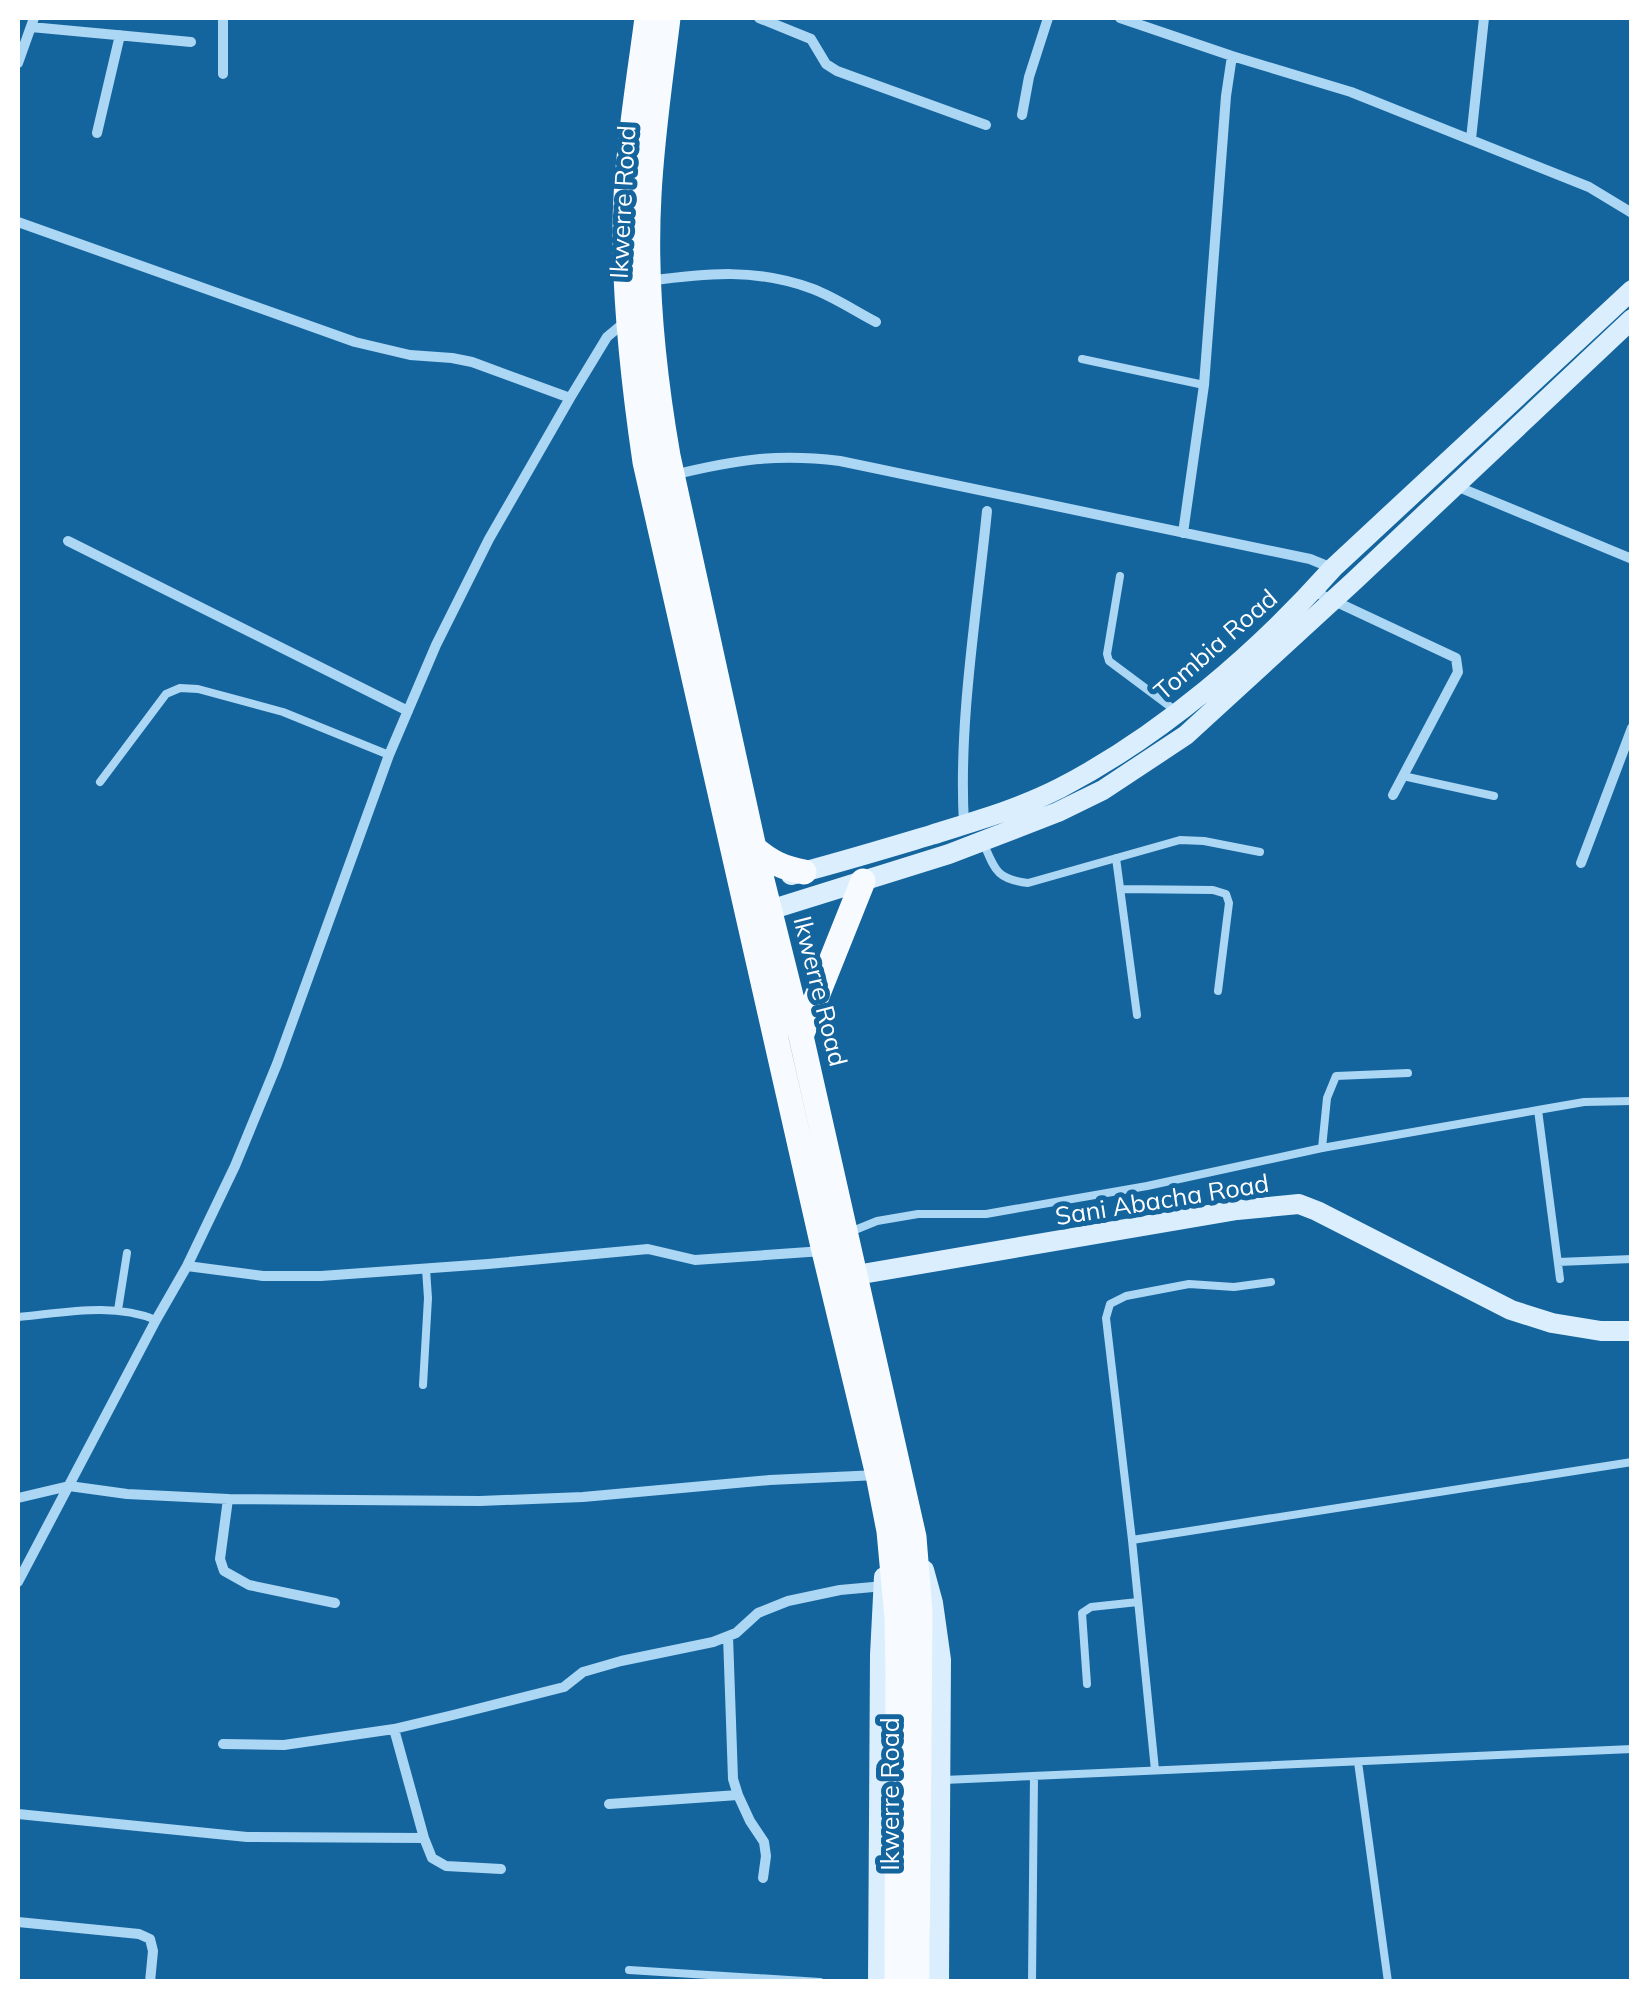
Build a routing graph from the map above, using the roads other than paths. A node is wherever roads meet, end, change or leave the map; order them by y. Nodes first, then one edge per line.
1 (223, 18) edge
2 (647, 18) edge
3 (668, 18) edge
4 (759, 18) edge
5 (1048, 18) edge
6 (1120, 18) edge
7 (1484, 18) edge
8 (32, 22) edge
9 (120, 35) junction
10 (191, 42) dead end
11 (1232, 56) junction
12 (18, 64) edge
13 (223, 74) dead end
14 (1022, 115) dead end
15 (986, 124) dead end
16 (97, 133) dead end
17 (1472, 139) junction
18 (1632, 213) edge
19 (18, 222) edge
20 (648, 281) junction
21 (1632, 290) edge
22 (640, 318) junction
23 (1632, 319) edge
24 (876, 322) dead end
25 (1082, 359) dead end
26 (1204, 385) junction
27 (570, 398) junction
28 (672, 475) junction
29 (1432, 476) junction
30 (1454, 485) junction
31 (987, 511) dead end
32 (1183, 533) junction
33 (68, 541) dead end
34 (1632, 559) edge
35 (1333, 568) junction
36 (1120, 576) dead end
37 (1354, 581) junction
38 (1312, 591) junction
39 (1333, 601) junction
40 (408, 711) junction
41 (1178, 712) junction
42 (1632, 728) edge
43 (390, 755) junction
44 (1403, 776) junction
45 (100, 782) dead end
46 (1393, 795) dead end
47 (1494, 796) dead end
48 (964, 824) junction
49 (983, 842) junction
50 (754, 848) junction
51 (1260, 852) dead end
52 (1116, 858) junction
53 (1581, 862) dead end
54 (804, 872) junction
55 (864, 881) junction
56 (752, 883) junction
57 (1120, 889) junction
58 (759, 914) junction
59 (1218, 991) dead end
60 (1137, 1014) dead end
61 (801, 1036) junction
62 (1408, 1073) dead end
63 (1632, 1100) edge
64 (1538, 1110) junction
65 (1322, 1148) junction
66 (846, 1234) junction
67 (824, 1251) junction
68 (127, 1253) dead end
69 (1632, 1259) edge
70 (1558, 1262) junction
71 (187, 1266) junction
72 (426, 1269) junction
73 (856, 1275) junction
74 (1560, 1279) dead end
75 (1271, 1282) dead end
76 (118, 1310) junction
77 (18, 1317) edge
78 (156, 1320) junction
79 (1632, 1331) edge
80 (423, 1385) dead end
81 (1632, 1462) edge
82 (878, 1478) junction
83 (69, 1486) junction
84 (18, 1498) edge
85 (228, 1499) junction
86 (914, 1537) junction
87 (1132, 1540) junction
88 (18, 1582) edge
89 (884, 1586) junction
90 (334, 1602) dead end
91 (1138, 1602) junction
92 (728, 1636) junction
93 (1087, 1684) dead end
94 (394, 1729) junction
95 (223, 1744) dead end
96 (1632, 1750) edge
97 (1358, 1762) junction
98 (1155, 1770) junction
99 (1034, 1776) junction
100 (940, 1780) junction
101 (738, 1795) junction
102 (608, 1804) dead end
103 (18, 1814) edge
104 (424, 1838) junction
105 (502, 1869) dead end
106 (763, 1878) dead end
107 (18, 1922) edge
108 (907, 1941) junction
109 (629, 1970) dead end
110 (150, 1982) edge
111 (820, 1982) edge
112 (878, 1982) edge
113 (896, 1982) edge
114 (918, 1982) edge
115 (939, 1982) edge
116 (1032, 1982) edge
117 (1388, 1982) edge

1 - 13 street
2 - 22 main road, Ikwerre Road
3 - 20 main road, Ikwerre Road
4 - 15 street
5 - 14 street
6 - 11 street
7 - 17 street
8 - 9 street
8 - 12 street
9 - 10 street
9 - 16 street
11 - 17 street
11 - 26 street
17 - 18 street
19 - 27 street
20 - 22 main road, Ikwerre Road
20 - 24 street
21 - 29 main road, Tombia Road
22 - 27 street
22 - 28 main road, Ikwerre Road
22 - 56 main road, Ikwerre Road
23 - 30 main road, Tombia Road
25 - 26 lane
26 - 32 street
27 - 40 street
28 - 32 street
28 - 50 main road, Ikwerre Road
29 - 30 street
29 - 35 main road, Tombia Road
30 - 34 street
30 - 37 main road, Tombia Road
31 - 48 street
32 - 35 street
33 - 40 street
35 - 37 street
35 - 38 main road, Tombia Road
36 - 41 lane
37 - 39 main road, Tombia Road
38 - 39 street
38 - 41 main road, Tombia Road
39 - 44 street
39 - 49 main road, Tombia Road
40 - 43 street
41 - 48 main road, Tombia Road
42 - 53 street
43 - 45 lane
43 - 71 street
44 - 46 street
44 - 47 lane
48 - 54 main road, Tombia Road
49 - 52 lane
49 - 55 main road, Tombia Road
50 - 54 main road
50 - 56 main road, Ikwerre Road
51 - 52 lane
52 - 57 lane
54 - 56 main road, Tombia Road
55 - 58 main road, Tombia Road
55 - 61 main road
56 - 58 main road, Ikwerre Road
57 - 59 lane
57 - 60 lane
58 - 61 main road, Ikwerre Road
58 - 67 main road, Ikwerre Road
61 - 66 main road, Ikwerre Road
62 - 65 lane
63 - 64 lane
64 - 65 lane
64 - 70 lane
65 - 66 lane
66 - 73 main road, Ikwerre Road
67 - 72 street
67 - 82 main road, Ikwerre Road
68 - 76 lane
69 - 70 lane
70 - 74 lane
71 - 72 street
71 - 78 street
72 - 80 lane
73 - 79 main road, Sani Abacha Road
73 - 86 main road, Ikwerre Road
75 - 87 lane
76 - 77 lane
76 - 78 lane
78 - 83 street
81 - 87 lane
82 - 85 street
82 - 89 main road
82 - 108 main road, Ikwerre Road
83 - 84 street
83 - 85 street
83 - 88 street
85 - 90 street
86 - 100 main road
86 - 108 main road, Ikwerre Road
87 - 91 lane
89 - 92 street
89 - 112 main road
91 - 93 lane
91 - 98 lane
92 - 94 street
92 - 101 street
94 - 95 street
94 - 104 street
96 - 97 lane
97 - 98 lane
97 - 117 lane
98 - 99 lane
99 - 100 lane
99 - 116 lane
100 - 115 main road
101 - 102 street
101 - 106 street
103 - 104 street
104 - 105 street
107 - 110 street
108 - 113 main road, Ikwerre Road
108 - 114 main road, Ikwerre Road
109 - 111 lane

